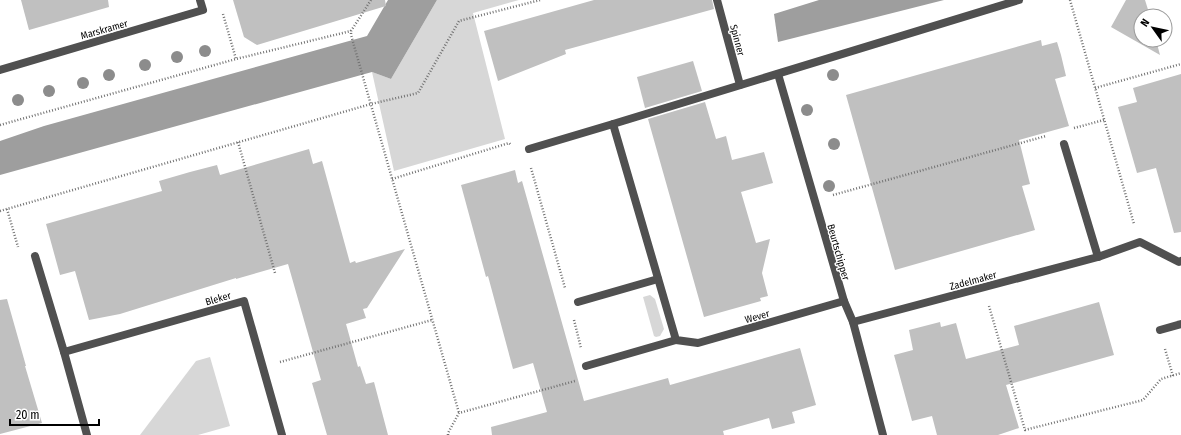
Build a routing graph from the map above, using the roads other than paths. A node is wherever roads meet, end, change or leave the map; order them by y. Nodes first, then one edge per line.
1 (200, 0) edge
2 (717, 0) edge
3 (1019, 0) edge
4 (0, 70) edge
5 (778, 74) junction
6 (740, 85) junction
7 (613, 124) junction
8 (1064, 144) dead end
9 (527, 149) road end
10 (35, 256) road end
11 (1098, 257) junction
12 (1181, 261) edge
13 (658, 279) junction
14 (844, 301) junction
15 (578, 302) dead end
16 (853, 322) junction
17 (1181, 324) edge
18 (1160, 330) road end
19 (676, 340) junction
20 (64, 352) junction
21 (586, 366) road end
22 (87, 435) edge
23 (282, 435) edge
24 (882, 435) edge

1 - 4 street, Marskramer
2 - 6 street, Spinner
3 - 5 street
5 - 6 street
5 - 14 street, Beurtschipper
6 - 7 street
7 - 9 street
7 - 13 street
8 - 11 street
10 - 20 street
11 - 12 street, Zadelmaker
11 - 16 street, Zadelmaker
13 - 15 street
13 - 19 street
14 - 16 street, Beurtschipper
14 - 19 street, Wever
16 - 24 street, Beurtschipper
17 - 18 street
19 - 21 street, Wever
20 - 22 street
20 - 23 street, Bleker

